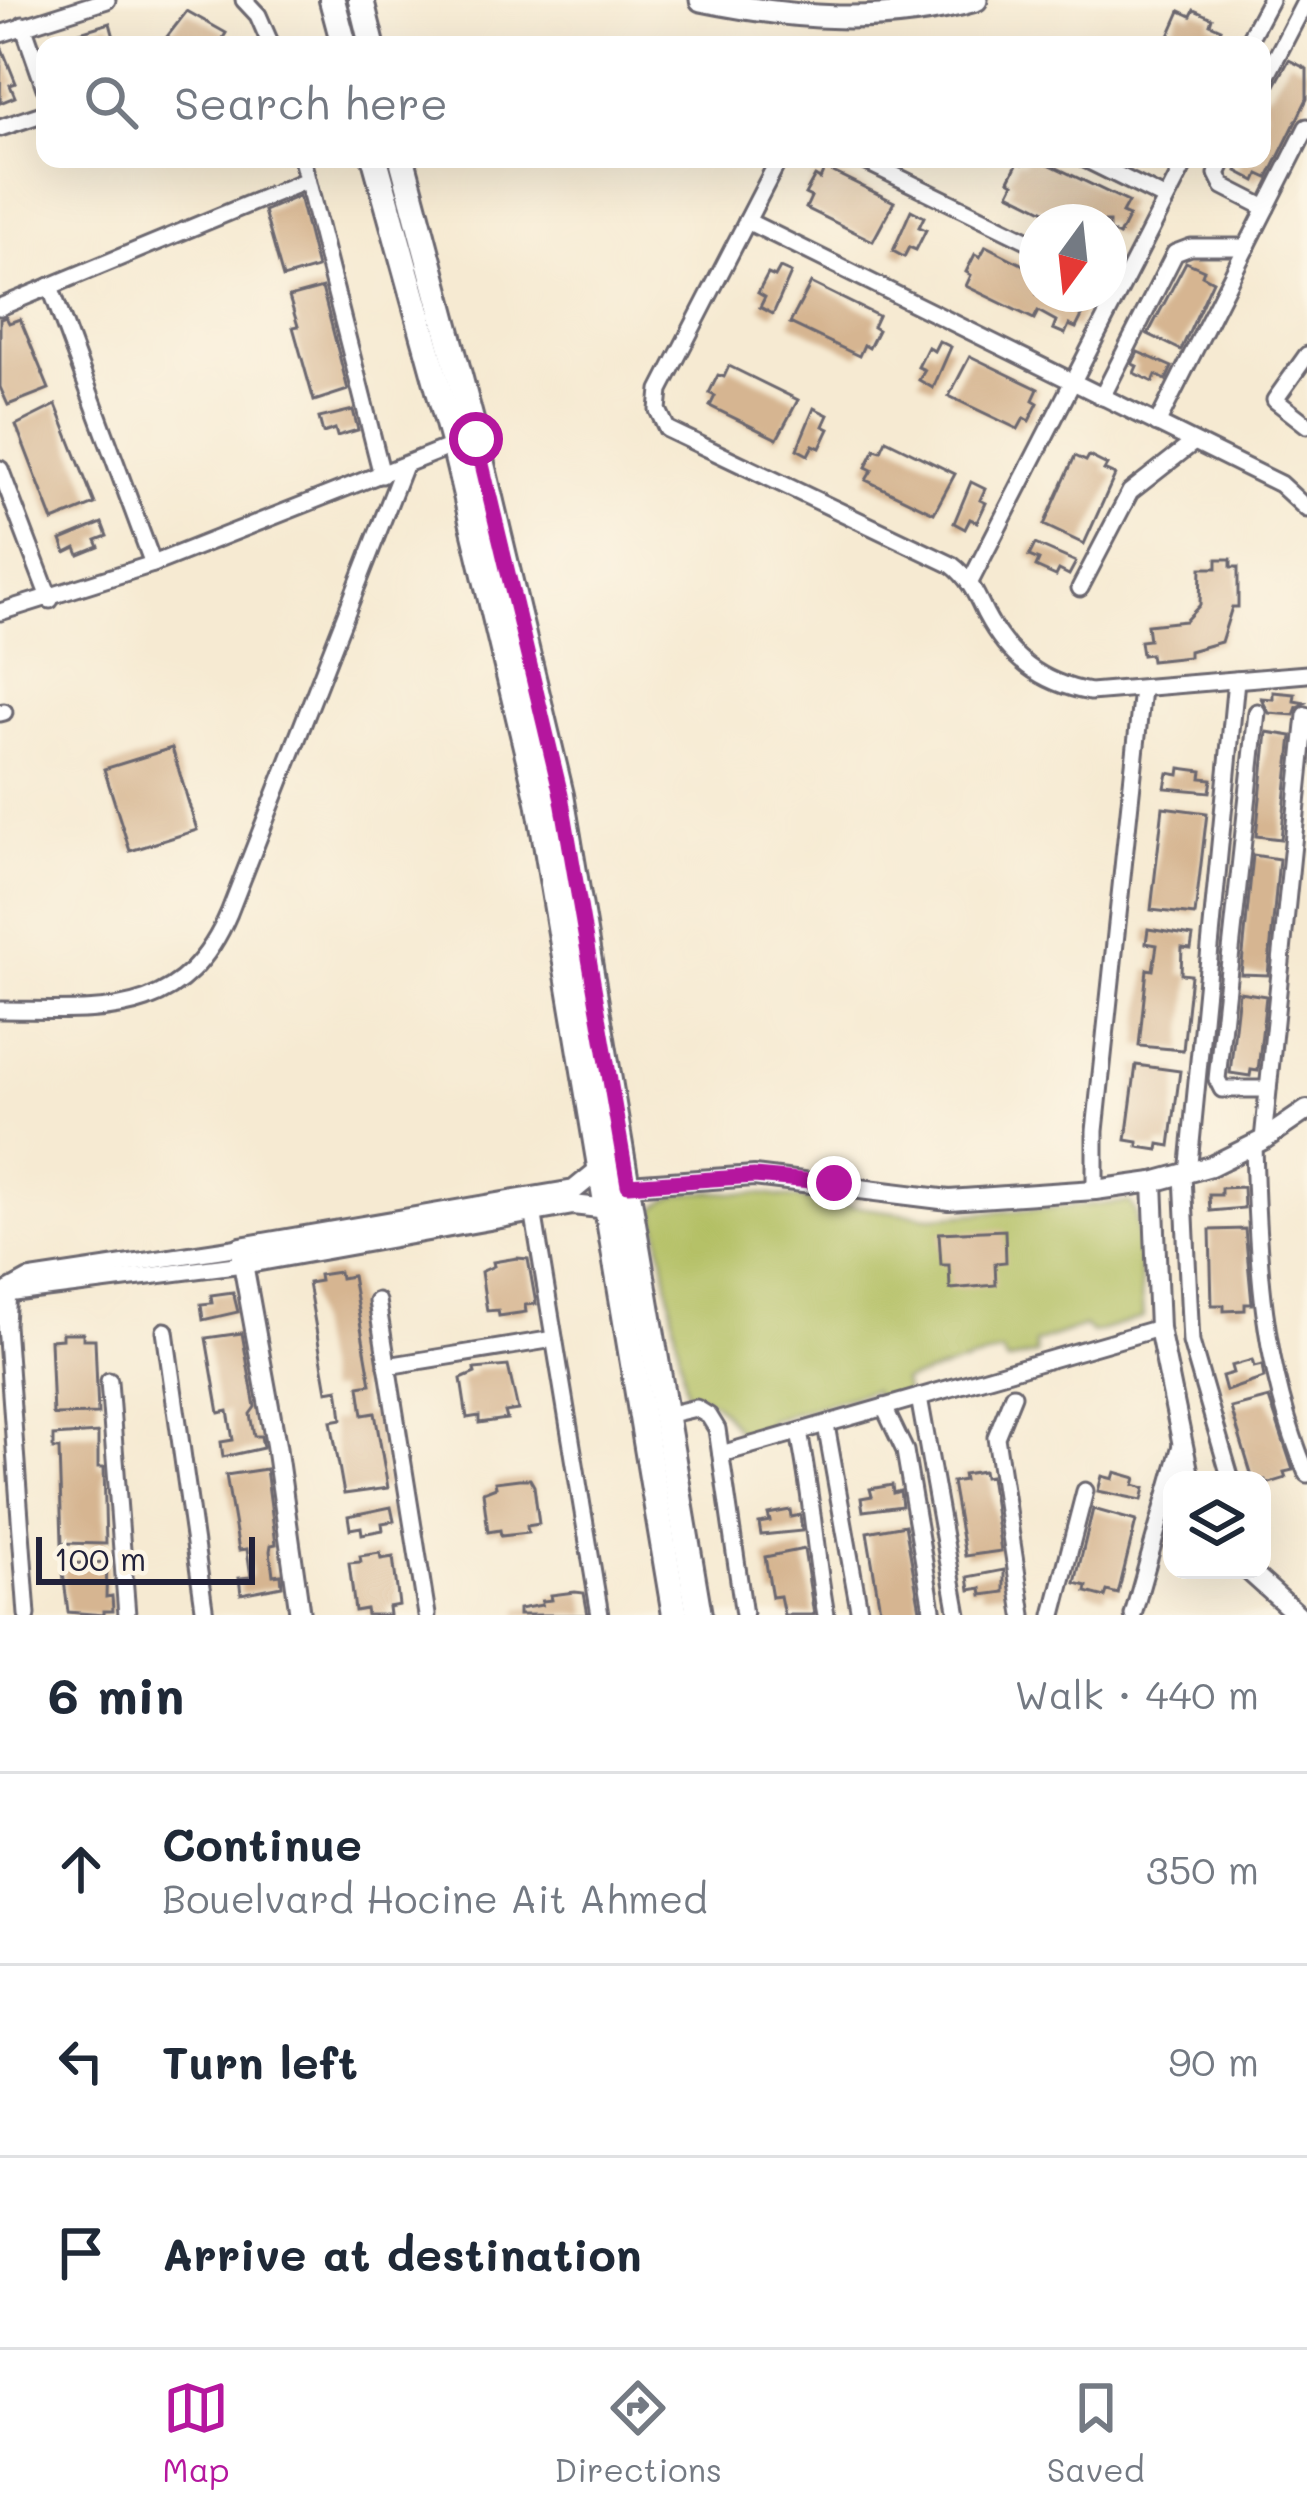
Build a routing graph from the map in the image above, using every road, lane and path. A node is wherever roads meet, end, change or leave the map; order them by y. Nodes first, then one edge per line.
1 (107, 0) edge
2 (244, 0) edge
3 (332, 0) edge
4 (361, 0) edge
5 (701, 0) edge
6 (976, 0) edge
7 (1270, 0) edge
8 (1306, 0) edge
9 (23, 25) junction
10 (0, 34) edge
11 (268, 36) edge
12 (342, 36) edge
13 (370, 36) edge
14 (1251, 36) edge
15 (36, 62) edge
16 (1271, 68) edge
17 (36, 116) edge
18 (1307, 127) edge
19 (0, 128) edge
20 (305, 168) edge
21 (377, 168) edge
22 (404, 168) edge
23 (774, 168) edge
24 (880, 168) edge
25 (1103, 168) edge
26 (1182, 168) edge
27 (1219, 168) edge
28 (308, 180) junction
29 (1166, 199) junction
30 (1266, 208) junction
31 (747, 221) junction
32 (1019, 235) edge
33 (1247, 247) junction
34 (1127, 262) edge
35 (50, 286) junction
36 (0, 307) edge
37 (1102, 312) edge
38 (1307, 355) edge
39 (1072, 382) junction
40 (1102, 397) junction
41 (1157, 424) junction
42 (1307, 425) edge
43 (1194, 442) junction
44 (454, 445) junction
45 (404, 467) junction
46 (0, 469) edge
47 (382, 475) junction
48 (1307, 478) edge
49 (1295, 494) junction
50 (1307, 508) edge
51 (153, 564) junction
52 (970, 582) junction
53 (1080, 588) dead end
54 (50, 600) junction
55 (0, 612) edge
56 (1307, 674) edge
57 (1236, 680) junction
58 (1142, 689) junction
59 (1257, 712) dead end
60 (1306, 715) edge
61 (0, 1010) edge
62 (1268, 1089) junction
63 (1307, 1110) edge
64 (1258, 1142) junction
65 (602, 1168) junction
66 (1186, 1174) junction
67 (1153, 1182) junction
68 (628, 1185) junction
69 (1094, 1190) junction
70 (532, 1205) junction
71 (608, 1209) junction
72 (242, 1256) junction
73 (377, 1301) dead end
74 (1159, 1328) junction
75 (165, 1331) dead end
76 (554, 1339) junction
77 (387, 1366) junction
78 (109, 1381) dead end
79 (1013, 1395) dead end
80 (920, 1397) junction
81 (884, 1407) junction
82 (666, 1415) junction
83 (826, 1425) junction
84 (799, 1433) junction
85 (1181, 1444) junction
86 (721, 1454) junction
87 (1175, 1471) edge
88 (1188, 1471) edge
89 (1196, 1471) edge
90 (1228, 1471) edge
91 (1307, 1474) edge
92 (1085, 1491) dead end
93 (1163, 1520) edge
94 (1271, 1577) edge
95 (1258, 1579) edge
96 (1307, 1608) edge
97 (27, 1615) edge
98 (127, 1615) edge
99 (206, 1615) edge
100 (300, 1615) edge
101 (427, 1615) edge
102 (600, 1615) edge
103 (675, 1615) edge
104 (699, 1615) edge
105 (744, 1615) edge
106 (826, 1615) edge
107 (860, 1615) edge
108 (933, 1615) edge
109 (958, 1615) edge
110 (1023, 1615) edge
111 (1053, 1615) edge
112 (1133, 1615) edge
113 (1298, 1615) edge

1 - 9 street
2 - 11 street
3 - 12 main road
4 - 13 main road
5 - 6 main road
7 - 14 street
8 - 16 street
9 - 10 street
9 - 15 street
17 - 19 street
18 - 30 street
20 - 28 street
21 - 44 main road
22 - 68 main road
23 - 31 street
24 - 32 street
25 - 29 street
26 - 29 street
27 - 30 street
28 - 35 street
28 - 47 street
29 - 34 street
30 - 33 street
31 - 39 street
31 - 52 street
33 - 40 street
33 - 41 street
35 - 36 street
35 - 51 street
37 - 39 street
38 - 42 street
39 - 40 street
39 - 52 street
40 - 41 street
41 - 43 street
43 - 49 street
43 - 53 street
44 - 45 street
44 - 65 main road
45 - 47 street
45 - 61 street
46 - 54 street
47 - 51 street
48 - 49 street
49 - 50 street
51 - 54 street
52 - 58 street
54 - 55 street
56 - 57 street
57 - 58 street
57 - 66 street
58 - 69 street
59 - 62 street
60 - 62 street
62 - 64 street
63 - 64 street
64 - 66 street
64 - 91 street
65 - 70 street
65 - 71 main road
66 - 67 street
66 - 90 street
67 - 69 street
67 - 74 street
68 - 69 street
68 - 82 main road
70 - 71 street
70 - 72 street
70 - 76 street
71 - 103 main road
72 - 97 street
72 - 100 street
73 - 77 street
74 - 80 street
74 - 85 street
75 - 99 street
76 - 77 street
76 - 102 street
77 - 101 street
78 - 98 street
79 - 110 street
80 - 81 street
80 - 109 street
81 - 83 street
81 - 108 street
82 - 86 street
82 - 104 main road
83 - 84 street
83 - 107 street
84 - 86 street
84 - 106 street
85 - 87 street
85 - 88 street
85 - 89 street
86 - 105 street
92 - 111 street
93 - 112 street
94 - 96 street
95 - 113 street

